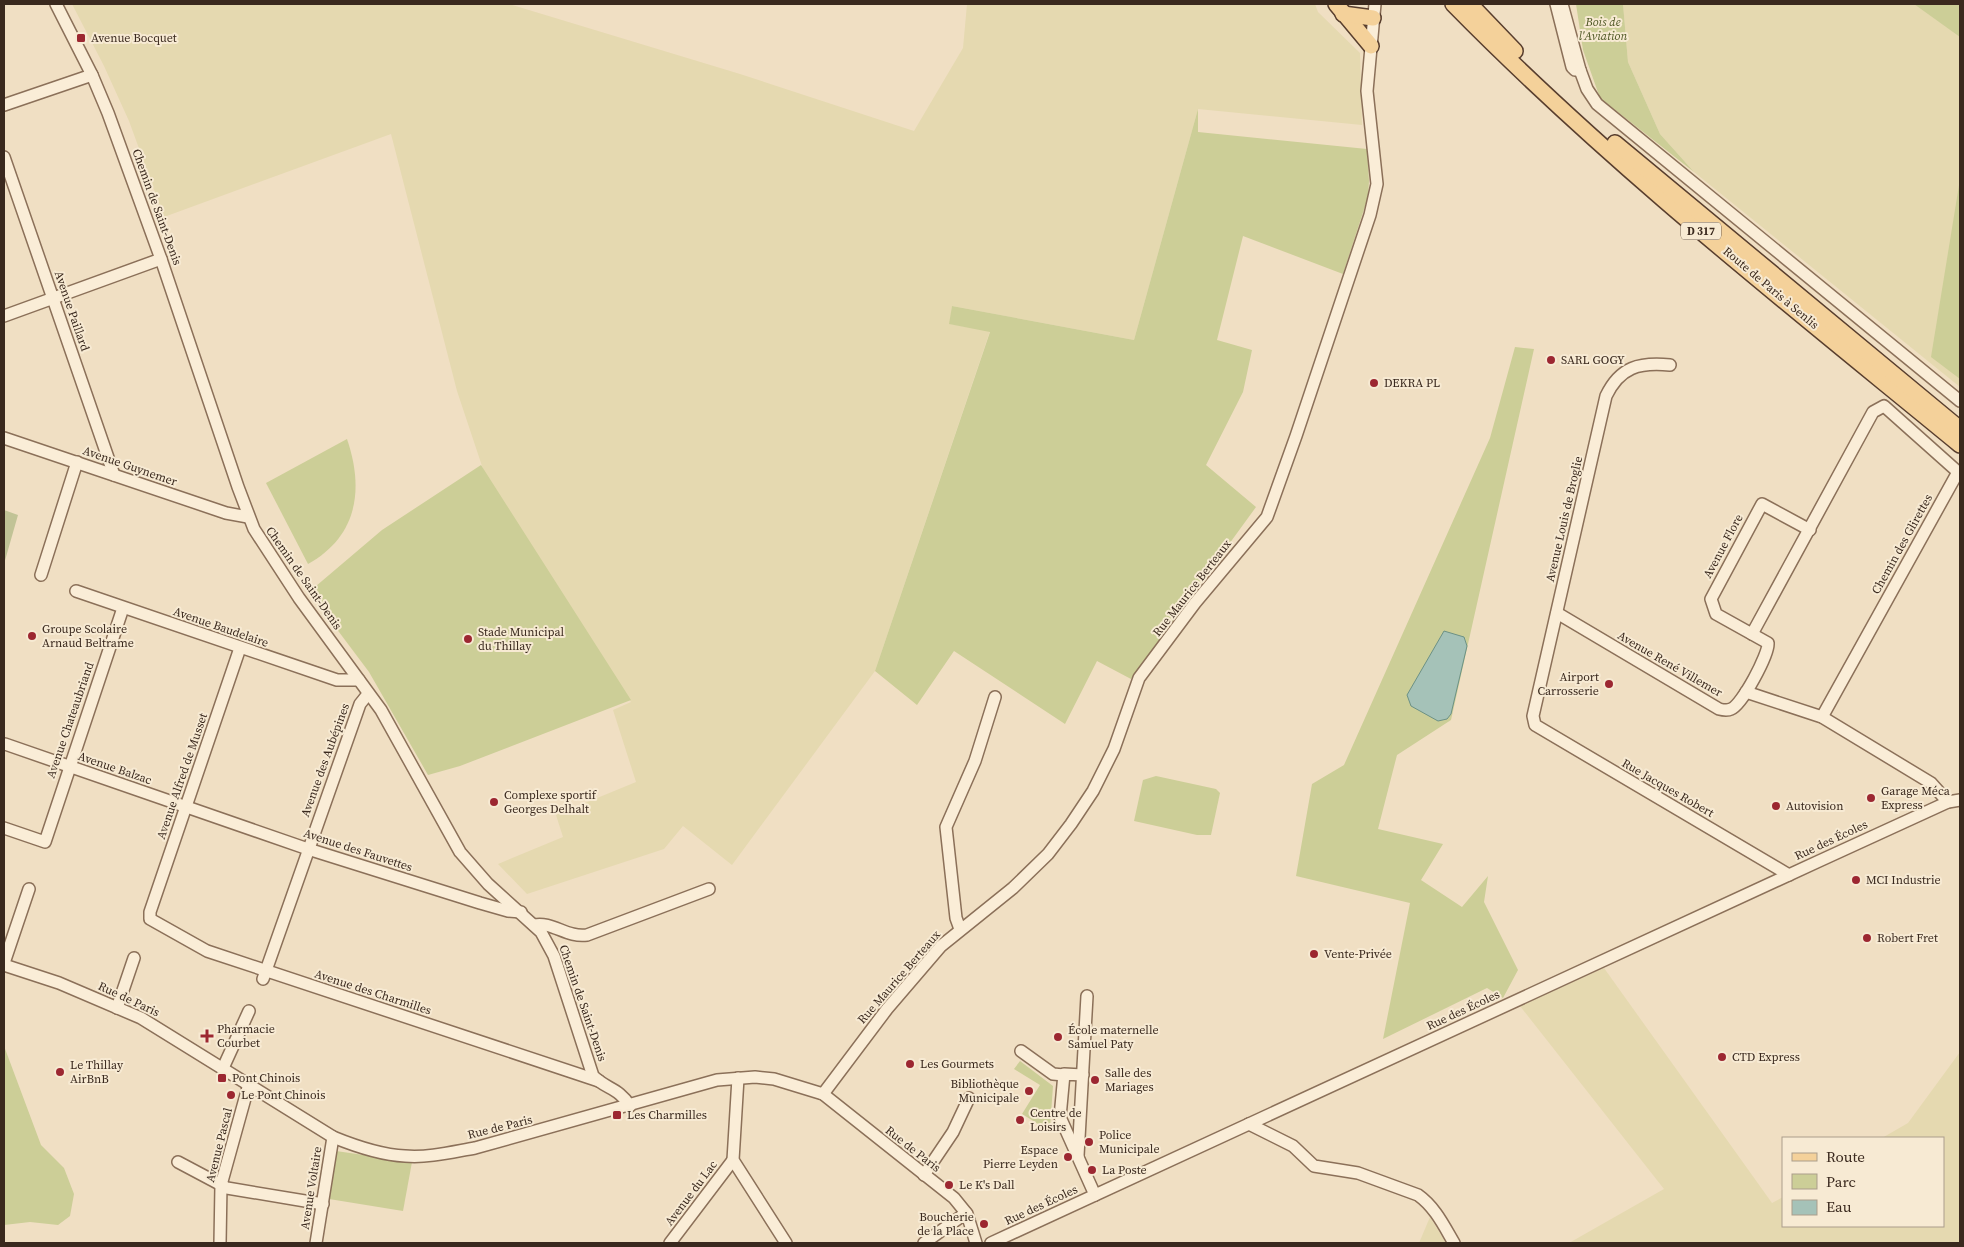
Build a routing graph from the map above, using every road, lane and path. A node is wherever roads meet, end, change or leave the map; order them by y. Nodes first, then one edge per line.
1 (56, 4) edge
2 (1454, 4) edge
3 (1470, 4) edge
4 (1556, 4) edge
5 (1562, 4) edge
6 (1339, 9) edge
7 (1374, 11) edge
8 (1371, 46) junction
9 (1580, 70) junction
10 (92, 75) junction
11 (4, 105) edge
12 (4, 157) edge
13 (161, 259) junction
14 (52, 298) junction
15 (4, 316) edge
16 (1670, 365) dead end
17 (1960, 401) edge
18 (1960, 429) edge
19 (4, 438) edge
20 (1960, 445) edge
21 (77, 462) junction
22 (114, 475) junction
23 (248, 516) junction
24 (1810, 530) junction
25 (41, 574) dead end
26 (76, 592) dead end
27 (123, 608) junction
28 (1557, 614) junction
29 (1752, 634) junction
30 (240, 648) junction
31 (359, 680) junction
32 (1746, 692) junction
33 (368, 694) junction
34 (996, 697) dead end
35 (1822, 717) junction
36 (1535, 725) joint
37 (5, 744) dead end
38 (69, 767) junction
39 (1960, 793) edge
40 (1960, 800) edge
41 (1948, 802) junction
42 (187, 807) junction
43 (4, 828) edge
44 (308, 849) junction
45 (1789, 875) junction
46 (29, 889) dead end
47 (709, 889) dead end
48 (150, 912) joint
49 (521, 912) junction
50 (534, 925) junction
51 (960, 929) junction
52 (134, 958) dead end
53 (4, 964) edge
54 (264, 975) junction
55 (1087, 996) dead end
56 (117, 1008) junction
57 (249, 1011) dead end
58 (1021, 1051) dead end
59 (223, 1068) junction
60 (1064, 1074) junction
61 (1083, 1075) junction
62 (738, 1078) junction
63 (599, 1082) junction
64 (249, 1084) junction
65 (823, 1094) junction
66 (969, 1098) dead end
67 (630, 1106) junction
68 (1249, 1124) junction
69 (334, 1137) junction
70 (1078, 1156) junction
71 (733, 1160) junction
72 (178, 1162) dead end
73 (924, 1175) junction
74 (222, 1185) junction
75 (1095, 1195) junction
76 (323, 1204) junction
77 (966, 1212) junction
78 (220, 1243) edge
79 (316, 1243) edge
80 (670, 1243) edge
81 (786, 1243) edge
82 (924, 1243) edge
83 (976, 1243) edge
84 (991, 1243) edge
85 (1454, 1243) edge

1 - 10 street, Chemin de Saint-Denis
2 - 20 main road, Route de Paris à Senlis / D 317
3 - 18 main road, Route de Paris à Senlis / D 317
4 - 9 street
5 - 9 street
6 - 7 main road
6 - 8 main road
7 - 8 street, Rue Maurice Berteaux
8 - 51 street, Rue Maurice Berteaux
9 - 17 street
10 - 11 street
10 - 13 street, Chemin de Saint-Denis
12 - 14 street, Avenue Paillard
13 - 14 street
13 - 23 street, Chemin de Saint-Denis
14 - 15 street
14 - 22 street, Avenue Paillard
16 - 28 street, Avenue Louis de Broglie
19 - 21 street, Avenue Guynemer
21 - 22 street, Avenue Guynemer
21 - 25 street
22 - 23 street, Avenue Guynemer
23 - 31 street, Chemin de Saint-Denis
24 - 29 street
24 - 29 street, Avenue Flore
24 - 35 street, Chemin des Glirettes
26 - 27 street, Avenue Baudelaire
27 - 30 street, Avenue Baudelaire
27 - 38 street, Avenue Chateaubriand
28 - 32 street, Avenue René Villemer
28 - 36 street, Avenue Louis de Broglie
29 - 32 street, Avenue Flore
30 - 31 street, Avenue Baudelaire
30 - 42 street, Avenue Alfred de Musset
31 - 33 street, Chemin de Saint-Denis
32 - 35 street
33 - 44 street, Avenue des Aubépines
33 - 49 street, Chemin de Saint-Denis
34 - 51 street
35 - 41 street
36 - 45 street, Rue Jacques Robert
37 - 38 street, Avenue Balzac
38 - 42 street, Avenue Balzac
38 - 43 street, Avenue Chateaubriand
39 - 41 street, Rue des Écoles
40 - 41 street, Rue des Écoles
41 - 45 street, Rue des Écoles
42 - 44 street, Avenue des Fauvettes
42 - 48 street, Avenue Alfred de Musset
44 - 49 street, Avenue des Fauvettes
44 - 54 street, Avenue des Aubépines
45 - 68 street, Rue des Écoles
46 - 53 street
47 - 50 street
48 - 54 street, Avenue des Charmilles
49 - 50 street, Chemin de Saint-Denis
50 - 63 street, Chemin de Saint-Denis
51 - 65 street, Rue Maurice Berteaux
52 - 56 street
53 - 56 street, Rue de Paris
54 - 63 street, Avenue des Charmilles
55 - 61 street
56 - 59 street, Rue de Paris
57 - 59 street
58 - 60 street
59 - 64 street, Rue de Paris
60 - 61 street
60 - 70 street
61 - 70 street
62 - 65 street, Rue de Paris
62 - 67 street, Rue de Paris
62 - 71 street
63 - 67 street, Chemin de Saint-Denis
64 - 69 street, Rue de Paris
64 - 74 street, Avenue Pascal
65 - 73 street, Rue de Paris
66 - 73 street
67 - 69 street, Rue de Paris
68 - 75 street, Rue des Écoles
68 - 85 street
69 - 76 street, Avenue Voltaire
70 - 75 street
71 - 80 street, Avenue du Lac
71 - 81 street
72 - 74 street
73 - 77 street, Rue de Paris
74 - 76 street
74 - 78 street, Avenue Pascal
75 - 84 street, Rue des Écoles
76 - 79 street, Avenue Voltaire
77 - 82 street
77 - 83 street, Rue de Paris

